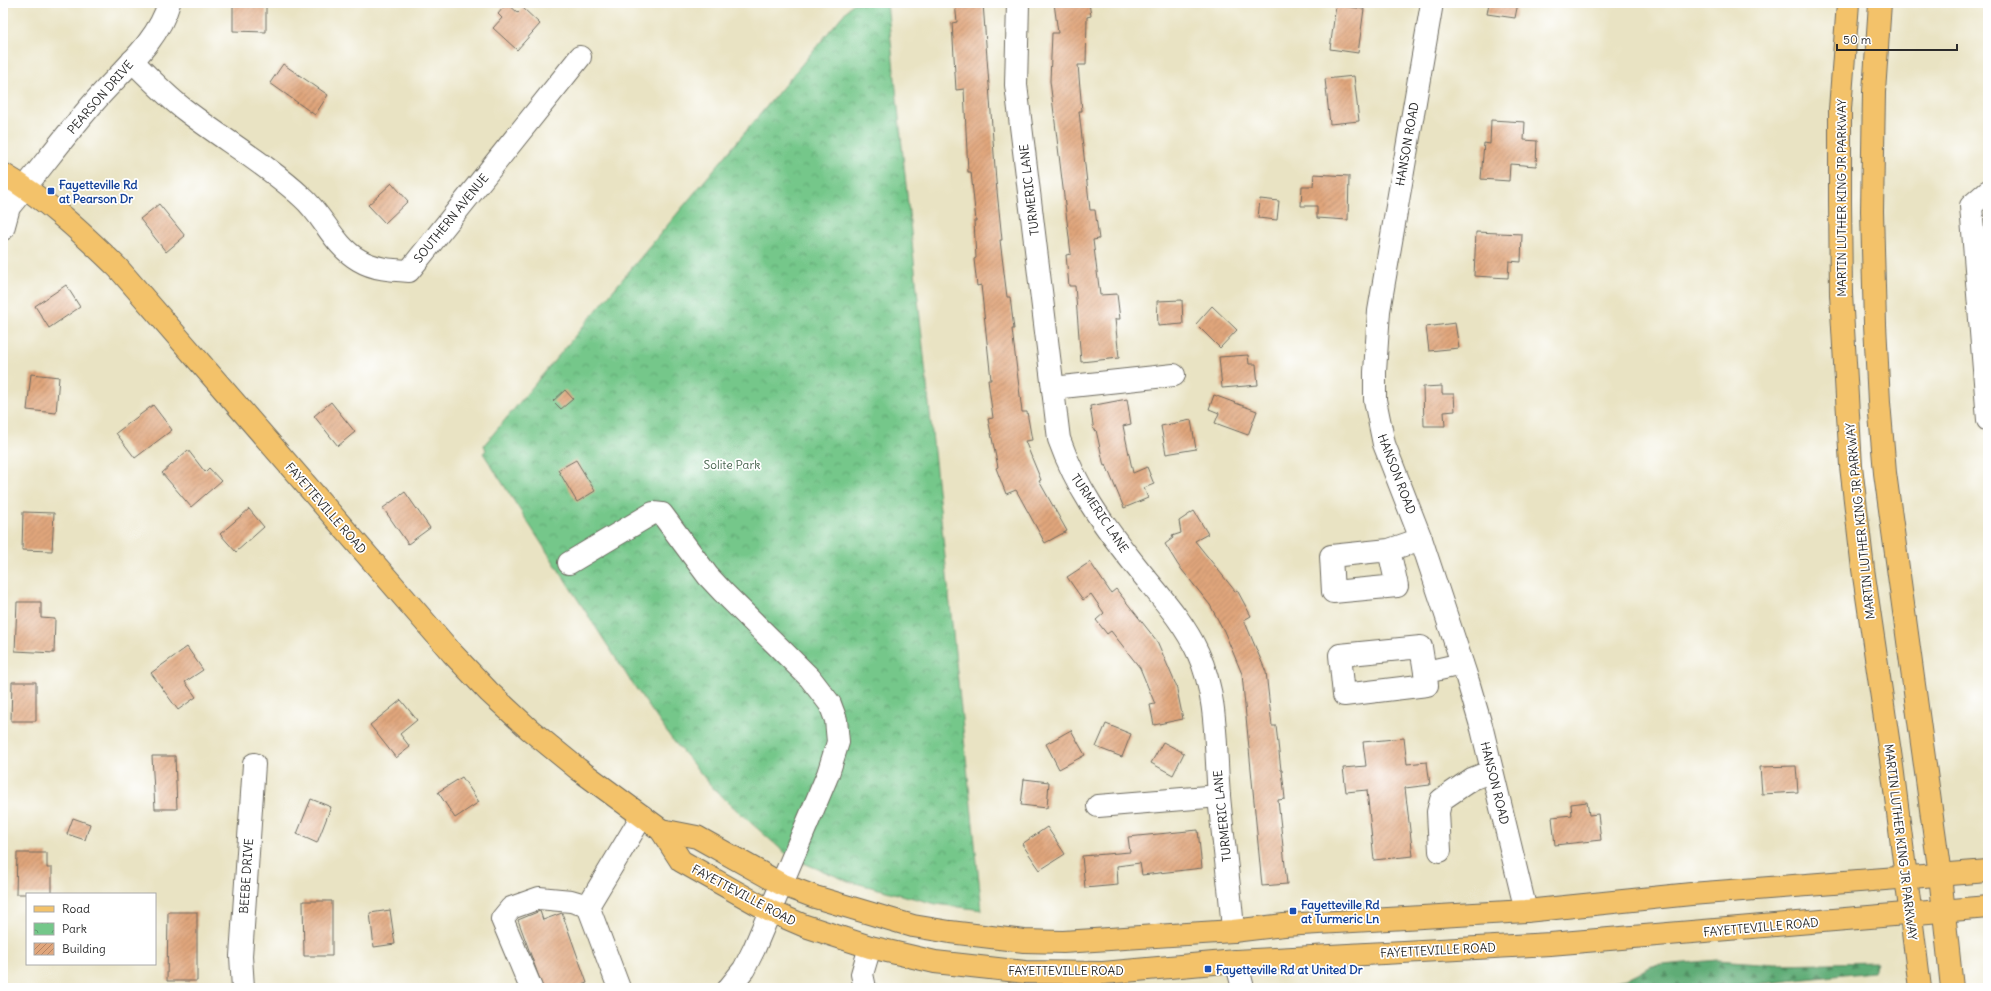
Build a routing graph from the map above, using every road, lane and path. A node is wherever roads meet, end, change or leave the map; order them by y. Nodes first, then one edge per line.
1 (169, 3) edge
2 (1018, 3) edge
3 (1432, 3) edge
4 (1848, 3) edge
5 (1880, 3) edge
6 (580, 57) dead end
7 (132, 61) junction
8 (3, 174) edge
9 (26, 187) junction
10 (1988, 191) edge
11 (3, 229) edge
12 (1174, 375) dead end
13 (1053, 388) junction
14 (1988, 420) edge
15 (1421, 539) junction
16 (1389, 550) dead end
17 (569, 563) dead end
18 (1462, 664) junction
19 (1426, 672) dead end
20 (254, 764) dead end
21 (1492, 771) junction
22 (1219, 796) junction
23 (1098, 806) dead end
24 (642, 816) junction
25 (661, 830) junction
26 (1440, 851) dead end
27 (1988, 871) edge
28 (1940, 875) junction
29 (1906, 877) junction
30 (781, 884) junction
31 (588, 906) junction
32 (1988, 908) edge
33 (770, 911) junction
34 (1526, 911) junction
35 (1943, 912) junction
36 (1910, 914) junction
37 (1233, 931) junction
38 (870, 947) junction
39 (1236, 961) junction
40 (243, 988) edge
41 (531, 988) edge
42 (619, 988) edge
43 (729, 988) edge
44 (865, 988) edge
45 (1243, 988) edge
46 (1920, 988) edge
47 (1952, 988) edge

1 - 7 street, PEARSON DRIVE
2 - 13 street, TURMERIC LANE
3 - 15 street, HANSON ROAD
4 - 29 main road, MARTIN LUTHER KING JR PARKWAY
5 - 28 main road
6 - 7 street, SOUTHERN AVENUE
7 - 9 street, PEARSON DRIVE
8 - 9 main road, FAYETTEVILLE ROAD
9 - 11 street, PEARSON DRIVE
9 - 24 main road, FAYETTEVILLE ROAD
10 - 14 street
12 - 13 street
13 - 22 street, TURMERIC LANE
15 - 16 street
15 - 18 street, HANSON ROAD
17 - 30 street
18 - 19 street
18 - 21 street, HANSON ROAD
20 - 40 street, BEEBE DRIVE
21 - 26 street
21 - 34 street, HANSON ROAD
22 - 23 street
22 - 37 street, TURMERIC LANE
24 - 25 main road, FAYETTEVILLE ROAD
24 - 31 street
25 - 30 main road, FAYETTEVILLE ROAD
25 - 33 main road, FAYETTEVILLE ROAD
27 - 28 main road, FAYETTEVILLE ROAD
28 - 29 main road, FAYETTEVILLE ROAD
28 - 35 main road
29 - 34 main road, FAYETTEVILLE ROAD
29 - 36 main road, MARTIN LUTHER KING JR PARKWAY
30 - 33 street
30 - 37 main road, FAYETTEVILLE ROAD
31 - 41 street
31 - 42 street
32 - 35 main road, FAYETTEVILLE ROAD
33 - 38 main road, FAYETTEVILLE ROAD
33 - 43 street
34 - 37 main road, FAYETTEVILLE ROAD
35 - 36 main road, FAYETTEVILLE ROAD
35 - 47 main road
36 - 39 main road, FAYETTEVILLE ROAD
36 - 46 main road, MARTIN LUTHER KING JR PARKWAY
38 - 39 main road, FAYETTEVILLE ROAD
38 - 44 street
39 - 45 street

